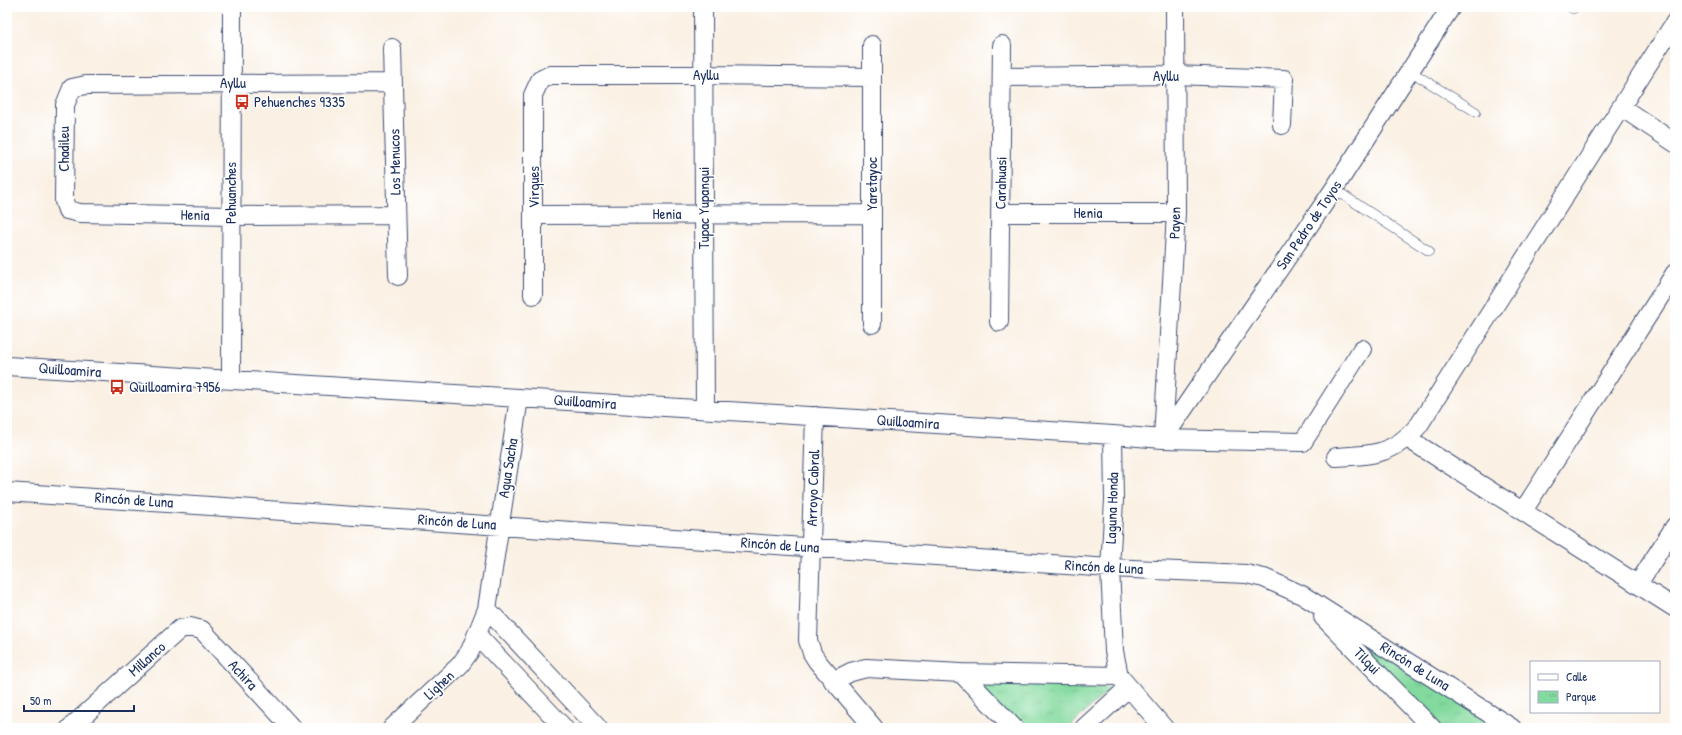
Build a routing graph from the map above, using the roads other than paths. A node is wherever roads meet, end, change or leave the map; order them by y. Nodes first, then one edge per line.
1 (232, 7) edge
2 (703, 7) edge
3 (1175, 7) edge
4 (1451, 7) edge
5 (1675, 22) edge
6 (872, 45) dead end
7 (1002, 45) dead end
8 (392, 48) dead end
9 (1410, 71) junction
10 (703, 75) junction
11 (1175, 75) junction
12 (872, 77) junction
13 (1002, 77) junction
14 (540, 80) joint
15 (231, 83) junction
16 (393, 83) junction
17 (72, 88) joint
18 (1621, 107) junction
19 (1476, 112) dead end
20 (1282, 125) dead end
21 (1675, 143) edge
22 (1334, 189) junction
23 (67, 210) joint
24 (1176, 212) junction
25 (1000, 213) junction
26 (704, 214) junction
27 (872, 214) junction
28 (534, 215) junction
29 (231, 216) junction
30 (396, 216) junction
31 (1430, 251) dead end
32 (1675, 273) edge
33 (398, 276) dead end
34 (533, 295) dead end
35 (999, 322) dead end
36 (872, 324) dead end
37 (1362, 349) dead end
38 (7, 366) edge
39 (231, 380) junction
40 (519, 398) junction
41 (705, 409) junction
42 (815, 416) junction
43 (1113, 435) junction
44 (1407, 438) junction
45 (1163, 439) junction
46 (1336, 457) dead end
47 (7, 492) edge
48 (1523, 511) junction
49 (499, 525) junction
50 (1675, 526) edge
51 (811, 547) junction
52 (1110, 568) junction
53 (1638, 584) junction
54 (1302, 595) junction
55 (1675, 608) edge
56 (487, 610) junction
57 (190, 627) joint
58 (477, 636) junction
59 (961, 673) junction
60 (833, 681) junction
61 (1124, 682) junction
62 (70, 728) edge
63 (292, 728) edge
64 (392, 728) edge
65 (564, 728) edge
66 (598, 728) edge
67 (874, 728) edge
68 (1014, 728) edge
69 (1084, 728) edge
70 (1164, 728) edge
71 (1432, 728) edge
72 (1512, 728) edge

1 - 15 street, Pehuanches
2 - 10 street, Tupac Yupanqui
3 - 11 street, Payen
4 - 9 street, San Pedro de Toyos
5 - 18 street
6 - 12 street, Yaretayoc
7 - 13 street, Carahuasi
8 - 16 street, Los Menucos
9 - 19 lane
9 - 22 street, San Pedro de Toyos
10 - 12 street, Ayllu
10 - 14 street, Ayllu
10 - 26 street, Tupac Yupanqui
11 - 13 street, Ayllu
11 - 20 street, Ayllu
11 - 24 street, Payen
12 - 27 street, Yaretayoc
13 - 25 street, Carahuasi
14 - 28 street, Virques
15 - 16 street, Ayllu
15 - 17 street, Ayllu
15 - 29 street, Pehuanches
16 - 30 street, Los Menucos
17 - 23 street, Chadileu
18 - 21 street
18 - 44 street
22 - 31 lane
22 - 45 street, San Pedro de Toyos
23 - 29 street, Henia
24 - 25 street, Henia
24 - 45 street, Payen
25 - 35 street, Carahuasi
26 - 27 street, Henia
26 - 28 street, Henia
26 - 41 street, Tupac Yupanqui
27 - 36 street, Yaretayoc
28 - 34 street, Virques
29 - 30 street, Henia
29 - 39 street, Pehuanches
30 - 33 street, Los Menucos
32 - 48 street
37 - 45 street, Quilloamira
38 - 39 street, Quilloamira
39 - 40 street, Quilloamira
40 - 41 street, Quilloamira
40 - 49 street, Agua Sacha
41 - 42 street, Quilloamira
42 - 43 street, Quilloamira
42 - 51 street, Arroyo Cabral
43 - 45 street, Quilloamira
43 - 52 street, Laguna Honda
44 - 46 street
44 - 48 street
47 - 49 street, Rincón de Luna
48 - 53 street
49 - 51 street, Rincón de Luna
49 - 56 street, Agua Sacha
50 - 53 street
51 - 52 street, Rincón de Luna
51 - 60 street, Arroyo Cabral
52 - 54 street, Rincón de Luna
52 - 61 street, Laguna Honda
53 - 55 street
54 - 71 street, Tilqui
54 - 72 street, Rincón de Luna
56 - 58 street, Agua Sacha
56 - 66 street
57 - 62 street, Millanco
57 - 63 street, Achira
58 - 64 street, Lighen
58 - 65 street
59 - 60 street
59 - 61 street
59 - 68 street
60 - 67 street, Arroyo Cabral
61 - 69 street
61 - 70 street

